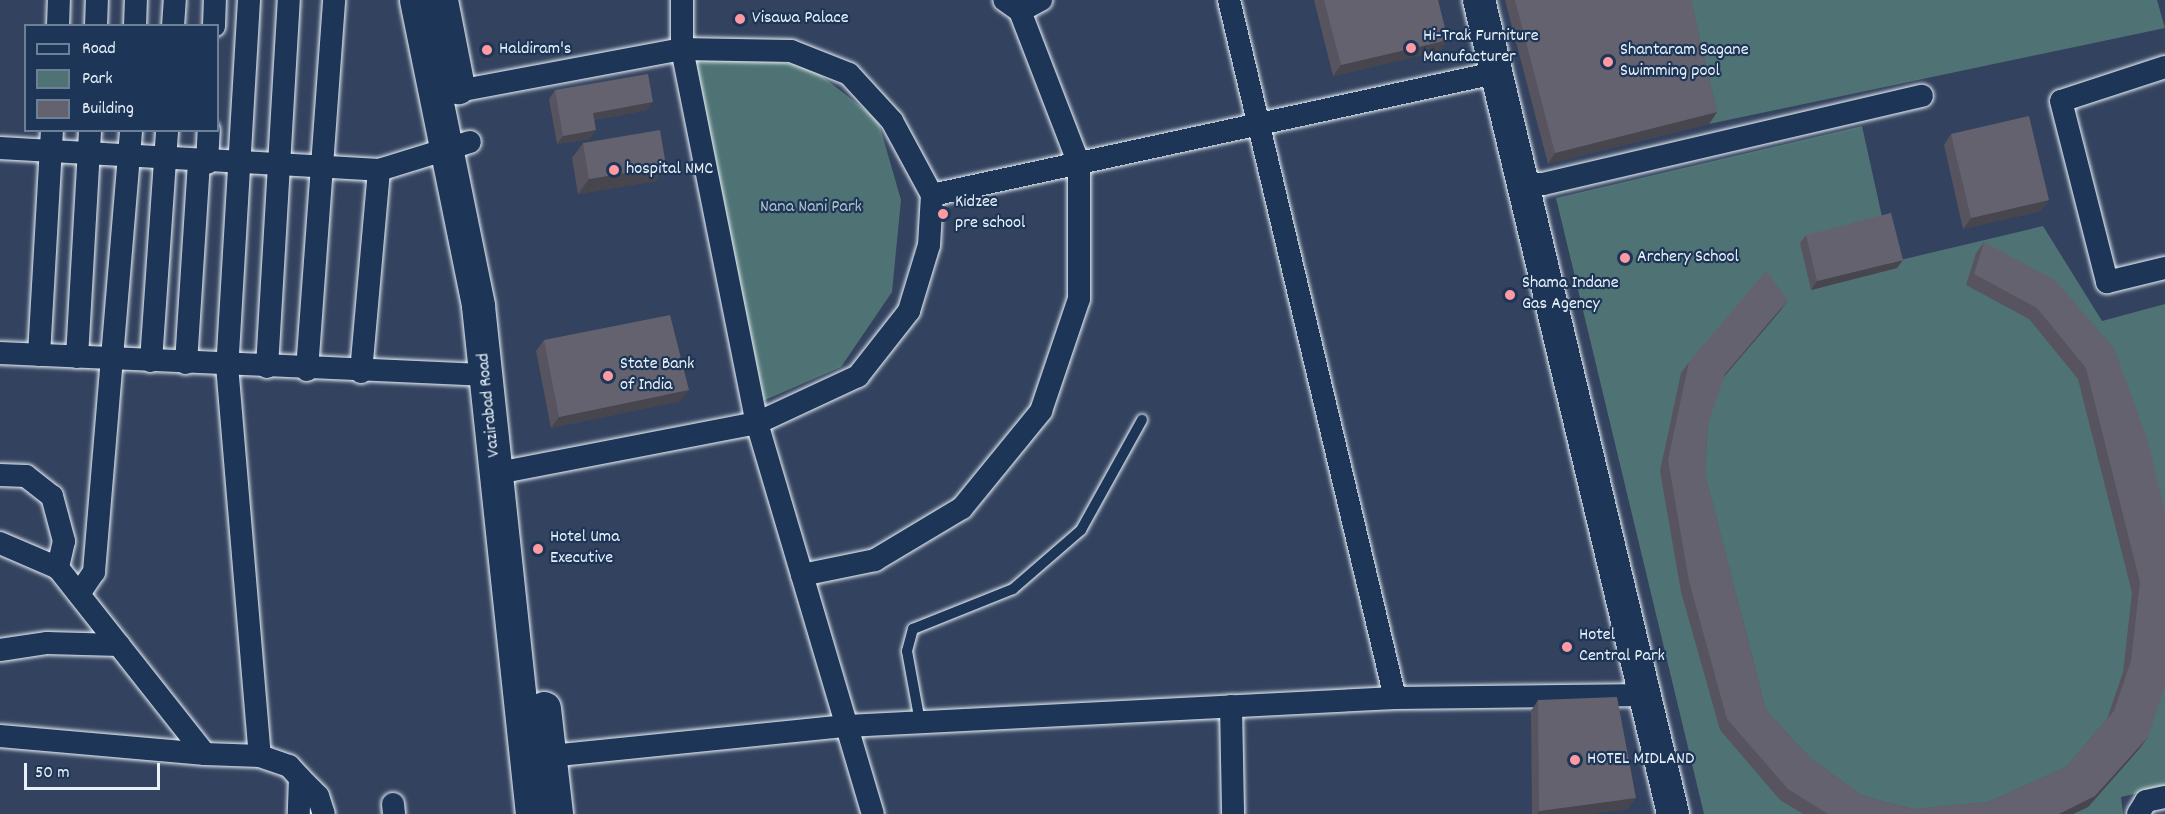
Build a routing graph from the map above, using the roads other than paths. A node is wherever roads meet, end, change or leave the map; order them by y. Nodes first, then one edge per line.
1 (59, 0) edge
2 (98, 0) edge
3 (136, 0) edge
4 (175, 0) edge
5 (215, 0) edge
6 (249, 0) edge
7 (289, 0) edge
8 (334, 0) edge
9 (416, 0) edge
10 (441, 0) edge
11 (682, 0) edge
12 (1041, 0) edge
13 (1229, 0) edge
14 (1479, 0) edge
15 (1012, 6) edge
16 (58, 24) edge
17 (96, 24) edge
18 (135, 24) edge
19 (173, 24) edge
20 (214, 24) edge
21 (682, 49) junction
22 (2165, 67) edge
23 (1495, 73) junction
24 (458, 91) junction
25 (1922, 96) dead end
26 (1257, 125) junction
27 (90, 132) edge
28 (131, 132) edge
29 (168, 132) edge
30 (209, 132) edge
31 (51, 141) edge
32 (460, 145) junction
33 (0, 148) edge
34 (89, 154) junction
35 (130, 158) junction
36 (166, 159) junction
37 (203, 163) junction
38 (1079, 164) junction
39 (237, 165) junction
40 (280, 167) junction
41 (380, 170) junction
42 (325, 171) junction
43 (1522, 184) junction
44 (932, 195) junction
45 (2165, 268) edge
46 (0, 353) edge
47 (39, 355) junction
48 (77, 357) junction
49 (108, 359) junction
50 (151, 361) junction
51 (186, 363) junction
52 (227, 365) junction
53 (267, 368) junction
54 (307, 370) junction
55 (361, 372) junction
56 (488, 375) junction
57 (1142, 420) dead end
58 (757, 423) junction
59 (508, 471) junction
60 (0, 475) edge
61 (0, 543) edge
62 (58, 568) junction
63 (802, 575) junction
64 (79, 594) junction
65 (119, 645) junction
66 (0, 650) edge
67 (1646, 695) junction
68 (1395, 698) junction
69 (1232, 706) junction
70 (920, 722) junction
71 (847, 726) junction
72 (0, 736) edge
73 (205, 754) junction
74 (260, 756) junction
75 (550, 756) junction
76 (300, 778) junction
77 (2165, 797) edge
78 (299, 814) edge
79 (324, 814) edge
80 (532, 814) edge
81 (556, 814) edge
82 (873, 814) edge
83 (1233, 814) edge
84 (1673, 814) edge
85 (2138, 814) edge

1 - 16 street
2 - 17 street
3 - 18 street
4 - 19 street
5 - 20 street
6 - 39 street
7 - 40 street
8 - 42 street
9 - 32 main road, Vazirabad Road
10 - 24 main road, Vazirabad Road
11 - 21 street
12 - 15 street
13 - 26 street
14 - 23 street
15 - 38 street
21 - 24 street
21 - 44 street
21 - 58 street
22 - 45 street
23 - 26 street
23 - 43 street
24 - 32 main road, Vazirabad Road
25 - 43 street
26 - 38 street
26 - 68 street
27 - 34 street
28 - 35 street
29 - 36 street
30 - 37 street
31 - 33 street
31 - 34 street
31 - 47 street
32 - 41 street
32 - 56 main road, Vazirabad Road
32 - 59 main road, Vazirabad Road
34 - 35 street
34 - 48 street
35 - 36 street
35 - 49 street
36 - 37 street
36 - 50 street
37 - 39 street
37 - 51 street
38 - 44 street
38 - 63 street
39 - 40 street
39 - 52 street
40 - 42 street
40 - 53 street
41 - 42 street
41 - 55 street
42 - 54 street
43 - 67 street
44 - 58 street
46 - 47 street
47 - 48 street
48 - 49 street
49 - 50 street
49 - 64 street
50 - 51 street
51 - 52 street
52 - 53 street
52 - 74 street
53 - 54 street
54 - 55 street
55 - 56 street
56 - 59 main road, Vazirabad Road
57 - 70 lane
58 - 59 street
58 - 63 street
59 - 75 main road, Vazirabad Road
59 - 80 main road, Vazirabad Road
60 - 62 street
61 - 62 street
62 - 64 street
63 - 71 street
64 - 65 street
65 - 66 street
65 - 73 street
67 - 68 street
67 - 84 street
68 - 69 street
69 - 70 street
69 - 83 street
70 - 71 street
71 - 75 street
71 - 82 street
72 - 73 street
73 - 74 street
74 - 76 street
75 - 81 main road, Vazirabad Road
76 - 78 street
76 - 79 street
77 - 85 street

